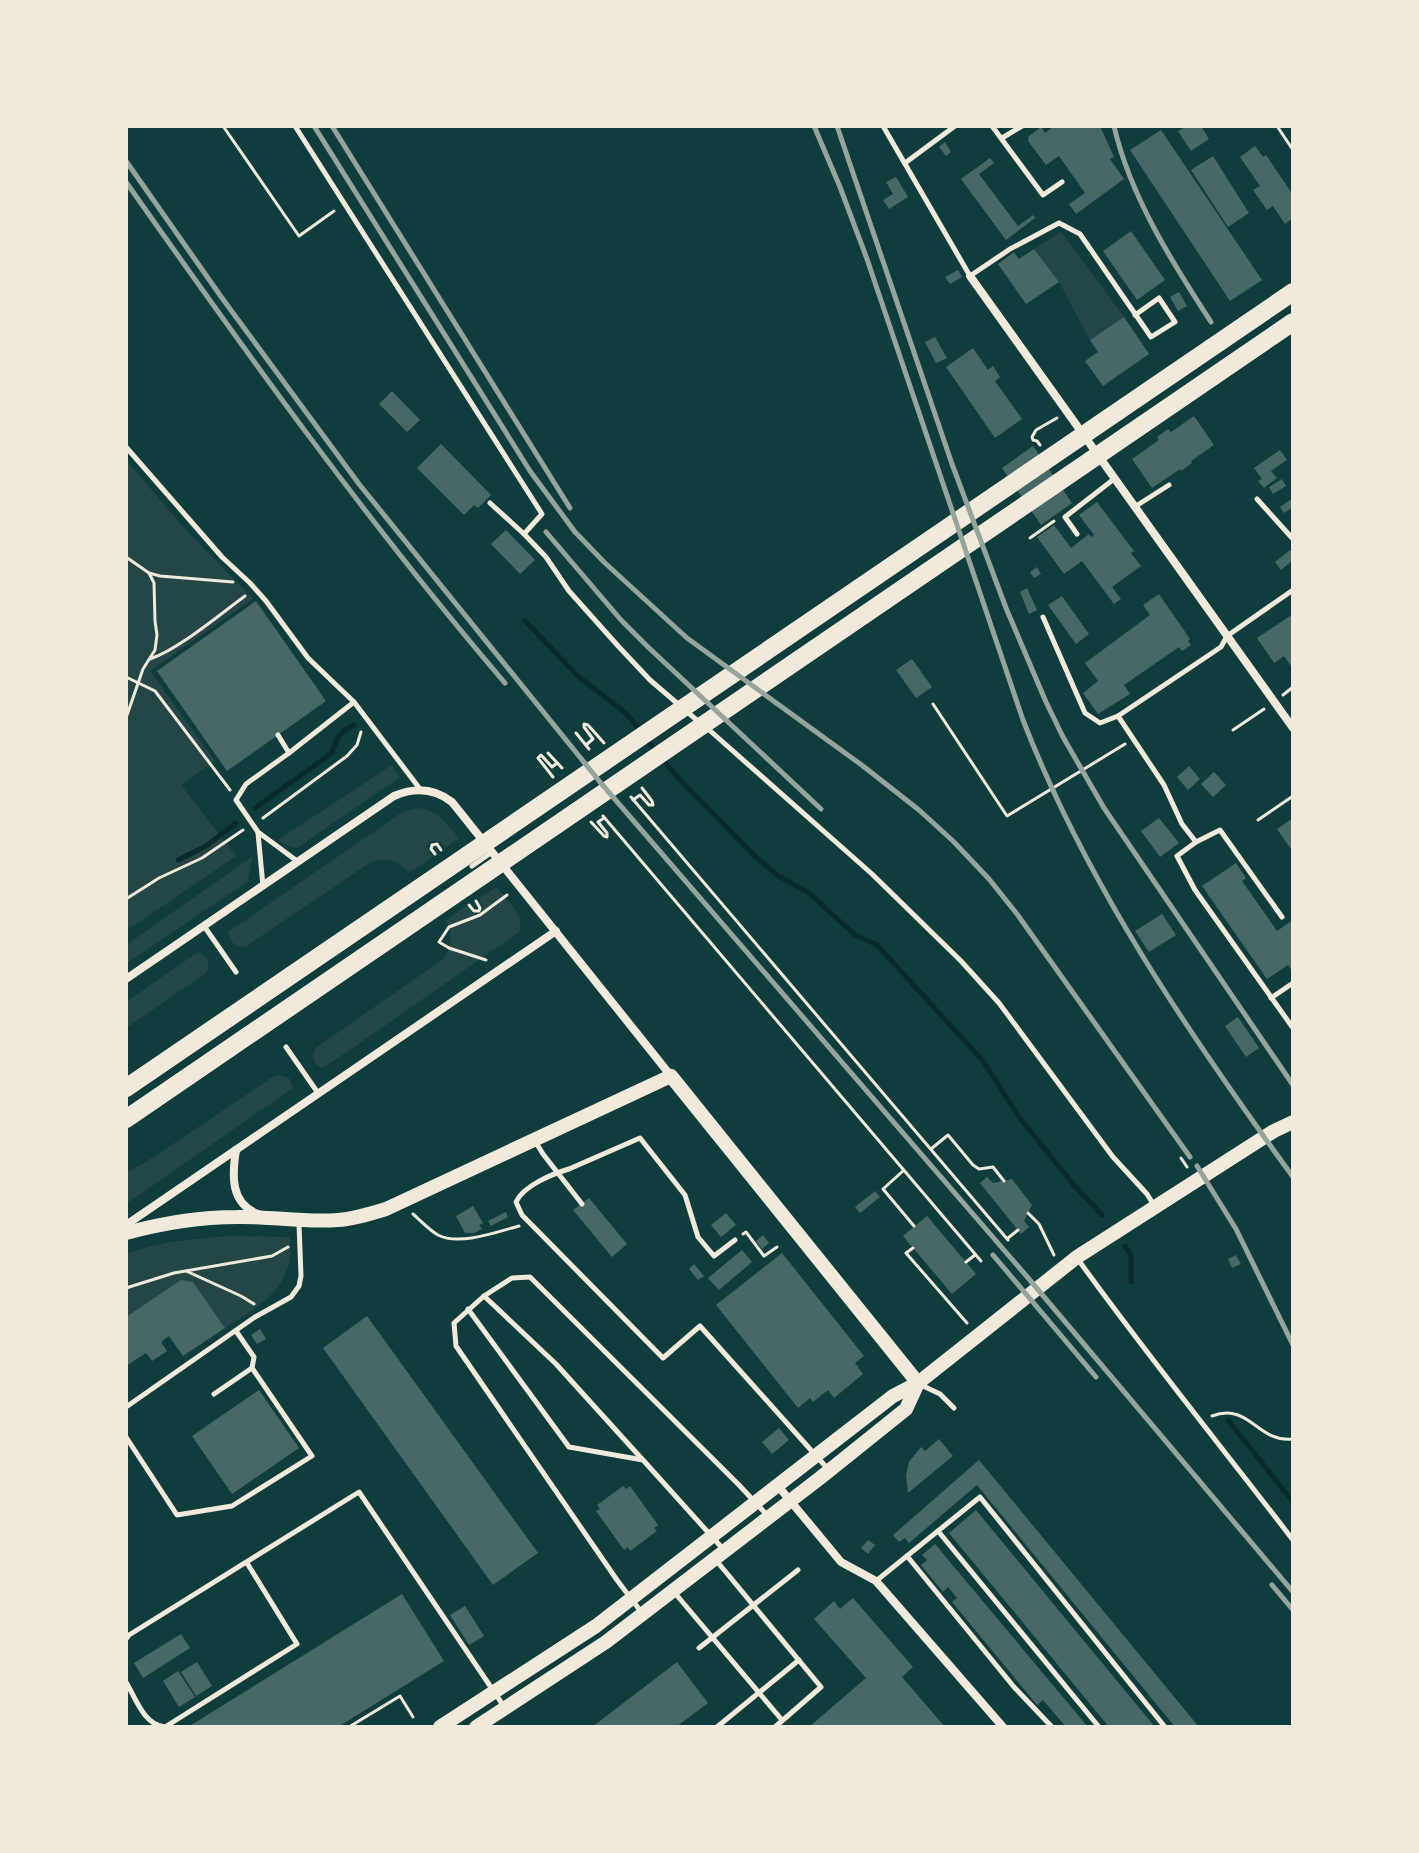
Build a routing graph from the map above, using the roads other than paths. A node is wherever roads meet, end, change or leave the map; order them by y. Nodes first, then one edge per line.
1 (295, 126) edge
2 (883, 126) edge
3 (955, 126) edge
4 (992, 126) edge
5 (1022, 126) edge
6 (1002, 138) junction
7 (905, 163) junction
8 (1062, 182) dead end
9 (970, 276) junction
10 (1293, 292) edge
11 (1135, 315) junction
12 (1293, 322) edge
13 (126, 447) edge
14 (1115, 479) junction
15 (1169, 485) dead end
16 (1257, 499) dead end
17 (490, 503) dead end
18 (1136, 506) junction
19 (524, 534) junction
20 (1077, 534) dead end
21 (1293, 539) edge
22 (1293, 590) edge
23 (1043, 617) dead end
24 (1227, 636) junction
25 (354, 702) junction
26 (1118, 716) junction
27 (1293, 728) edge
28 (278, 735) dead end
29 (289, 753) junction
30 (421, 790) junction
31 (258, 832) junction
32 (1196, 842) junction
33 (492, 852) junction
34 (299, 862) junction
35 (472, 866) dead end
36 (263, 886) junction
37 (1282, 917) dead end
38 (204, 926) junction
39 (556, 931) junction
40 (236, 972) dead end
41 (126, 979) edge
42 (1293, 983) edge
43 (1271, 998) junction
44 (1293, 1028) edge
45 (286, 1047) dead end
46 (671, 1076) junction
47 (126, 1088) edge
48 (318, 1093) junction
49 (126, 1119) edge
50 (1293, 1122) edge
51 (535, 1140) junction
52 (236, 1150) junction
53 (557, 1172) junction
54 (582, 1204) dead end
55 (1155, 1207) junction
56 (266, 1217) junction
57 (299, 1219) junction
58 (126, 1225) edge
59 (126, 1233) edge
60 (735, 1240) road end
61 (1077, 1257) junction
62 (484, 1296) junction
63 (468, 1309) junction
64 (236, 1331) junction
65 (252, 1368) junction
66 (918, 1383) junction
67 (214, 1394) dead end
68 (126, 1407) edge
69 (954, 1408) dead end
70 (126, 1437) edge
71 (816, 1455) junction
72 (643, 1460) junction
73 (829, 1470) junction
74 (778, 1486) junction
75 (790, 1501) junction
76 (756, 1502) junction
77 (769, 1517) junction
78 (938, 1531) junction
79 (712, 1537) junction
80 (1293, 1540) edge
81 (720, 1555) junction
82 (907, 1556) junction
83 (247, 1563) junction
84 (798, 1570) dead end
85 (876, 1581) junction
86 (673, 1592) junction
87 (631, 1599) junction
88 (754, 1605) junction
89 (643, 1615) junction
90 (713, 1637) junction
91 (126, 1639) edge
92 (699, 1648) dead end
93 (799, 1660) junction
94 (126, 1682) edge
95 (760, 1692) junction
96 (495, 1693) junction
97 (505, 1709) junction
98 (782, 1720) junction
99 (459, 1722) edge
100 (440, 1727) edge
101 (476, 1727) edge
102 (717, 1727) edge
103 (775, 1727) edge
104 (1003, 1727) edge
105 (1052, 1727) edge
106 (1099, 1727) edge
107 (1165, 1727) edge

1 - 19 lane
2 - 7 lane
3 - 7 lane
4 - 6 lane
5 - 6 lane
6 - 8 lane
7 - 9 lane
9 - 11 lane
9 - 14 street
10 - 47 main road
11 - 11 lane
12 - 49 main road
13 - 25 lane
14 - 18 street
14 - 20 lane
15 - 18 lane
16 - 21 lane
17 - 19 lane
18 - 24 street
19 - 55 lane
22 - 24 lane
23 - 26 lane
24 - 26 lane
24 - 27 street
25 - 29 lane
25 - 30 lane
26 - 32 lane
28 - 29 lane
29 - 31 lane
30 - 33 street
30 - 34 street
31 - 34 lane
31 - 36 lane
32 - 37 lane
32 - 43 lane
33 - 35 lane
33 - 39 street
34 - 36 street
36 - 38 street
38 - 40 lane
38 - 41 street
39 - 46 street
39 - 48 street
42 - 43 lane
43 - 44 lane
45 - 48 lane
46 - 51 street
46 - 66 street
48 - 52 street
50 - 55 street
51 - 53 lane
51 - 57 street
52 - 56 street
52 - 58 street
53 - 54 lane
53 - 60 lane
53 - 71 lane
55 - 61 street
56 - 57 street
56 - 59 street
57 - 64 lane
61 - 66 street
61 - 80 lane
62 - 63 lane
62 - 72 lane
62 - 76 lane
63 - 72 lane
63 - 87 lane
64 - 65 lane
64 - 68 lane
65 - 67 lane
65 - 70 lane
66 - 69 lane
66 - 71 street
66 - 73 street
71 - 73 lane
71 - 74 street
72 - 79 lane
73 - 75 street
74 - 75 street
74 - 76 street
75 - 77 street
75 - 85 street
76 - 77 lane
76 - 79 street
77 - 81 street
78 - 82 lane
78 - 106 lane
78 - 107 lane
79 - 81 lane
79 - 87 street
81 - 86 street
81 - 88 lane
82 - 85 lane
82 - 105 lane
83 - 91 lane
83 - 94 lane
83 - 96 lane
84 - 88 lane
85 - 104 street
86 - 89 street
86 - 90 lane
87 - 89 lane
87 - 96 street
88 - 90 lane
88 - 93 lane
89 - 97 street
90 - 92 lane
90 - 95 lane
93 - 95 lane
93 - 98 lane
95 - 98 lane
95 - 102 lane
96 - 97 lane
96 - 99 street
97 - 101 street
98 - 103 lane
99 - 100 street

